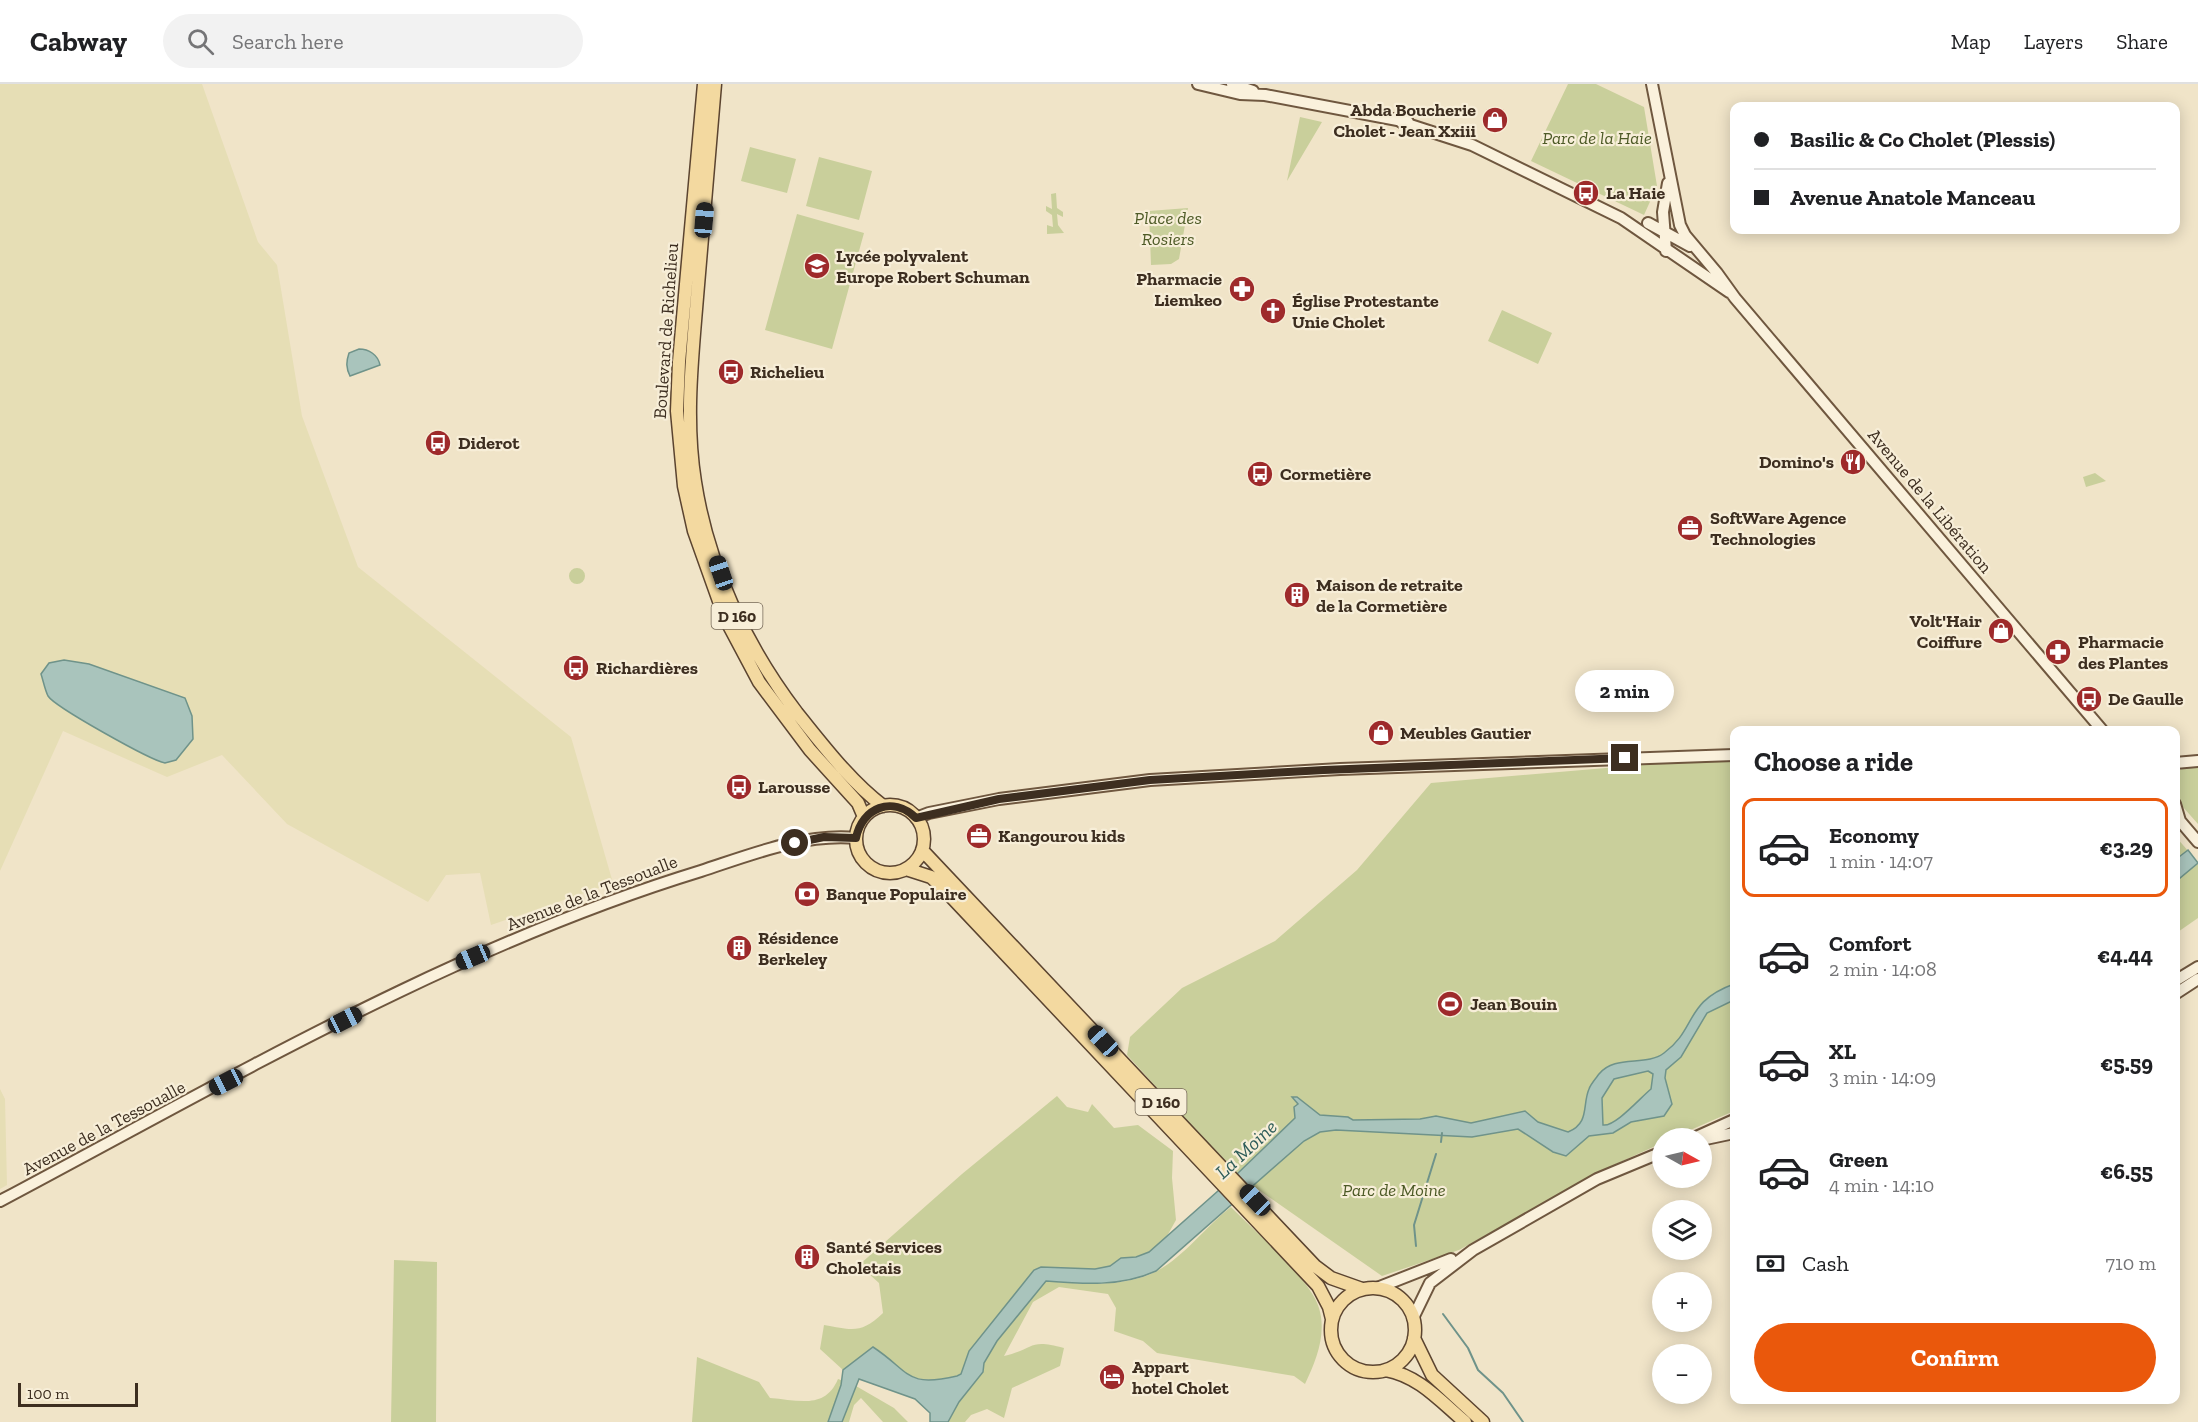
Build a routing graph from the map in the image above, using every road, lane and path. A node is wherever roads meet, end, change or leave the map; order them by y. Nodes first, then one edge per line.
1 (704, 84) edge
2 (715, 84) edge
3 (1198, 84) edge
4 (1232, 84) edge
5 (1652, 84) edge
6 (1265, 95) junction
7 (1669, 177) junction
8 (1663, 212) junction
9 (1620, 218) junction
10 (1648, 223) junction
11 (1664, 231) junction
12 (1696, 249) junction
13 (1666, 251) junction
14 (1731, 293) junction
15 (2098, 726) edge
16 (1730, 755) edge
17 (2180, 756) edge
18 (2198, 756) edge
19 (2198, 761) edge
20 (2180, 763) edge
21 (883, 806) junction
22 (864, 817) junction
23 (916, 818) junction
24 (2180, 820) edge
25 (856, 838) junction
26 (2198, 842) edge
27 (922, 850) junction
28 (906, 869) junction
29 (2198, 967) edge
30 (2180, 978) edge
31 (2198, 979) edge
32 (2180, 991) edge
33 (1730, 1122) edge
34 (1712, 1130) edge
35 (1730, 1134) edge
36 (1712, 1138) edge
37 (1652, 1156) edge
38 (1214, 1167) junction
39 (0, 1201) edge
40 (1473, 1250) junction
41 (1377, 1288) junction
42 (1362, 1289) junction
43 (1413, 1318) junction
44 (1332, 1319) junction
45 (1414, 1338) junction
46 (1386, 1370) junction
47 (1464, 1422) edge
48 (1483, 1422) edge

1 - 22 main road, Boulevard de Richelieu / D 160
2 - 21 main road, Boulevard de Richelieu / D 160
3 - 6 main road
4 - 6 main road
5 - 7 main road, Avenue de la Libération
6 - 9 main road
7 - 8 main road
7 - 12 main road, Avenue de la Libération
8 - 10 main road
8 - 11 main road
9 - 10 main road, Avenue de la Libération
9 - 13 main road, Avenue de la Libération
10 - 11 main road, Avenue de la Libération
11 - 12 main road, Avenue de la Libération
11 - 13 main road
12 - 14 main road, Avenue de la Libération
13 - 14 main road, Avenue de la Libération
14 - 15 main road, Avenue de la Libération
16 - 23 main road
17 - 18 main road
19 - 20 main road
21 - 22 main road
21 - 23 main road
22 - 25 main road
23 - 27 main road
24 - 26 main road
25 - 28 main road
25 - 39 main road, Avenue de la Tessoualle
27 - 28 main road
27 - 38 main road, D 160
28 - 38 main road, D 160
29 - 30 main road
31 - 32 main road
33 - 34 main road
35 - 36 main road
37 - 40 main road
38 - 42 main road, D 160
38 - 44 main road, D 160
40 - 41 main road
40 - 43 main road
41 - 42 main road
41 - 43 main road
42 - 44 main road
43 - 45 main road
44 - 46 main road
45 - 46 main road
45 - 48 main road
46 - 47 main road

